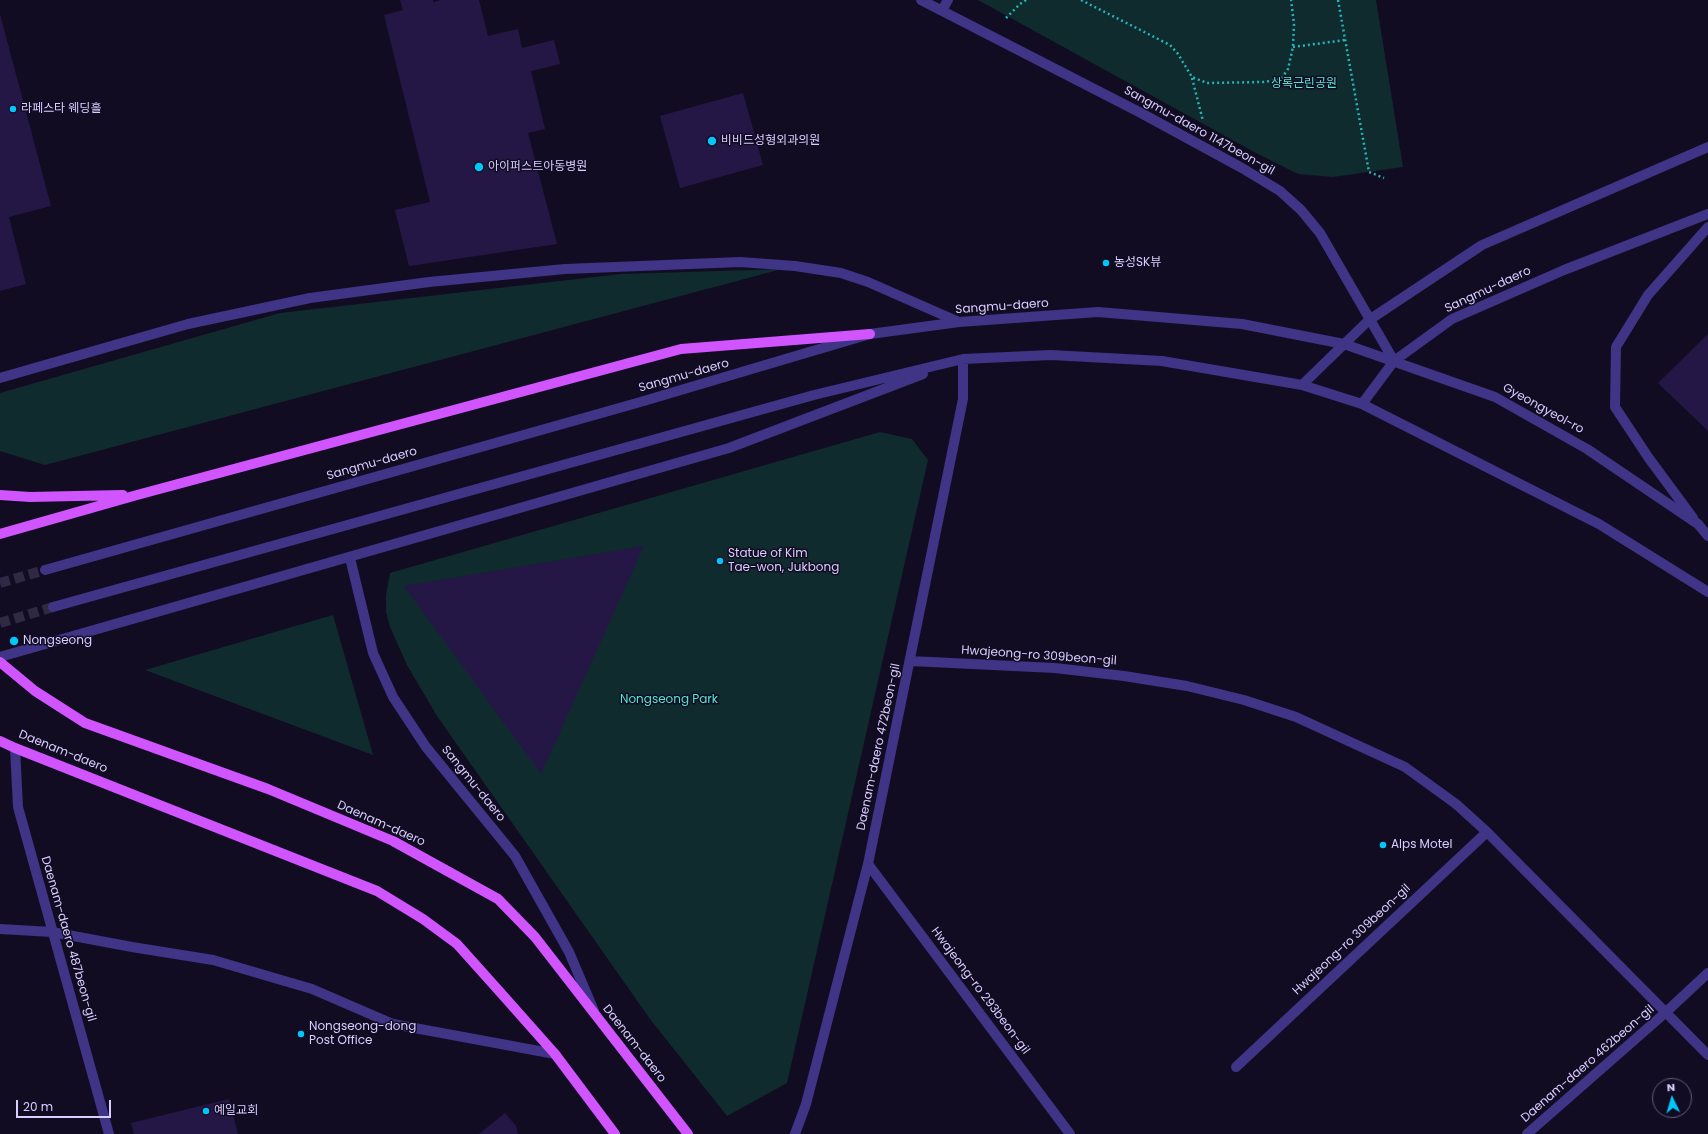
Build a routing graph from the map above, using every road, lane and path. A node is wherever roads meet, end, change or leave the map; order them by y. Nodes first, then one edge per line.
1 (921, 0) edge
2 (948, 0) edge
3 (1026, 0) edge
4 (1083, 0) edge
5 (1291, 0) edge
6 (1338, 0) edge
7 (942, 10) junction
8 (990, 34) junction
9 (1345, 40) junction
10 (1293, 47) junction
11 (1192, 77) junction
12 (1708, 147) edge
13 (1211, 152) junction
14 (1384, 178) dead end
15 (1708, 214) edge
16 (1708, 227) edge
17 (1369, 320) junction
18 (959, 322) junction
19 (870, 334) junction
20 (1344, 344) junction
21 (962, 359) junction
22 (1394, 361) junction
23 (0, 378) edge
24 (1302, 385) junction
25 (1362, 404) junction
26 (0, 495) edge
27 (137, 495) junction
28 (1698, 524) junction
29 (0, 534) edge
30 (1708, 536) edge
31 (350, 558) junction
32 (45, 570) tunnel mouth
33 (1708, 592) edge
34 (53, 608) tunnel mouth
35 (0, 658) edge
36 (910, 661) junction
37 (0, 662) edge
38 (0, 741) edge
39 (15, 748) junction
40 (1487, 832) junction
41 (868, 864) junction
42 (0, 929) edge
43 (52, 932) junction
44 (1708, 973) edge
45 (1666, 1013) junction
46 (598, 1018) junction
47 (555, 1054) junction
48 (1708, 1055) edge
49 (1236, 1067) dead end
50 (109, 1134) edge
51 (615, 1134) edge
52 (688, 1134) edge
53 (795, 1134) edge
54 (1070, 1134) edge
55 (1527, 1134) edge

1 - 7 street, Sangmu-daero 1147beon-gil
2 - 7 street
3 - 8 path
4 - 11 path
5 - 10 path
6 - 9 path
7 - 8 street, Sangmu-daero 1147beon-gil
8 - 13 street, Sangmu-daero 1147beon-gil
9 - 10 path
9 - 14 path
10 - 11 path
11 - 13 path
12 - 17 street
13 - 17 street, Sangmu-daero 1147beon-gil
15 - 22 street, Sangmu-daero
16 - 28 street
17 - 20 street
17 - 22 street, Sangmu-daero 1147beon-gil
18 - 19 street, Sangmu-daero
18 - 20 street, Sangmu-daero
18 - 23 street
19 - 27 main road
19 - 32 street, Sangmu-daero
20 - 22 street, Gyeongyeol-ro
20 - 24 street
21 - 24 street
21 - 31 street
21 - 34 street
21 - 36 street, Daenam-daero 472beon-gil
22 - 25 street, Sangmu-daero
22 - 28 street, Gyeongyeol-ro
24 - 25 street
25 - 33 street
26 - 27 main road
27 - 29 main road
28 - 30 street, Gyeongyeol-ro
31 - 35 street
31 - 46 street, Sangmu-daero
36 - 40 street, Hwajeong-ro 309beon-gil
36 - 41 street, Daenam-daero 472beon-gil
37 - 46 main road, Daenam-daero
38 - 39 main road, Daenam-daero
39 - 43 street, Daenam-daero 487beon-gil
39 - 47 main road, Daenam-daero
40 - 45 street, Hwajeong-ro 309beon-gil
40 - 49 street, Hwajeong-ro 309beon-gil
41 - 53 street, Daenam-daero 472beon-gil
41 - 54 street, Hwajeong-ro 293beon-gil
42 - 43 street
43 - 47 street
43 - 50 street, Daenam-daero 487beon-gil
44 - 45 street, Daenam-daero 462beon-gil
45 - 48 street, Hwajeong-ro 309beon-gil
45 - 55 street, Daenam-daero 462beon-gil
46 - 52 main road, Daenam-daero
47 - 51 main road, Daenam-daero

